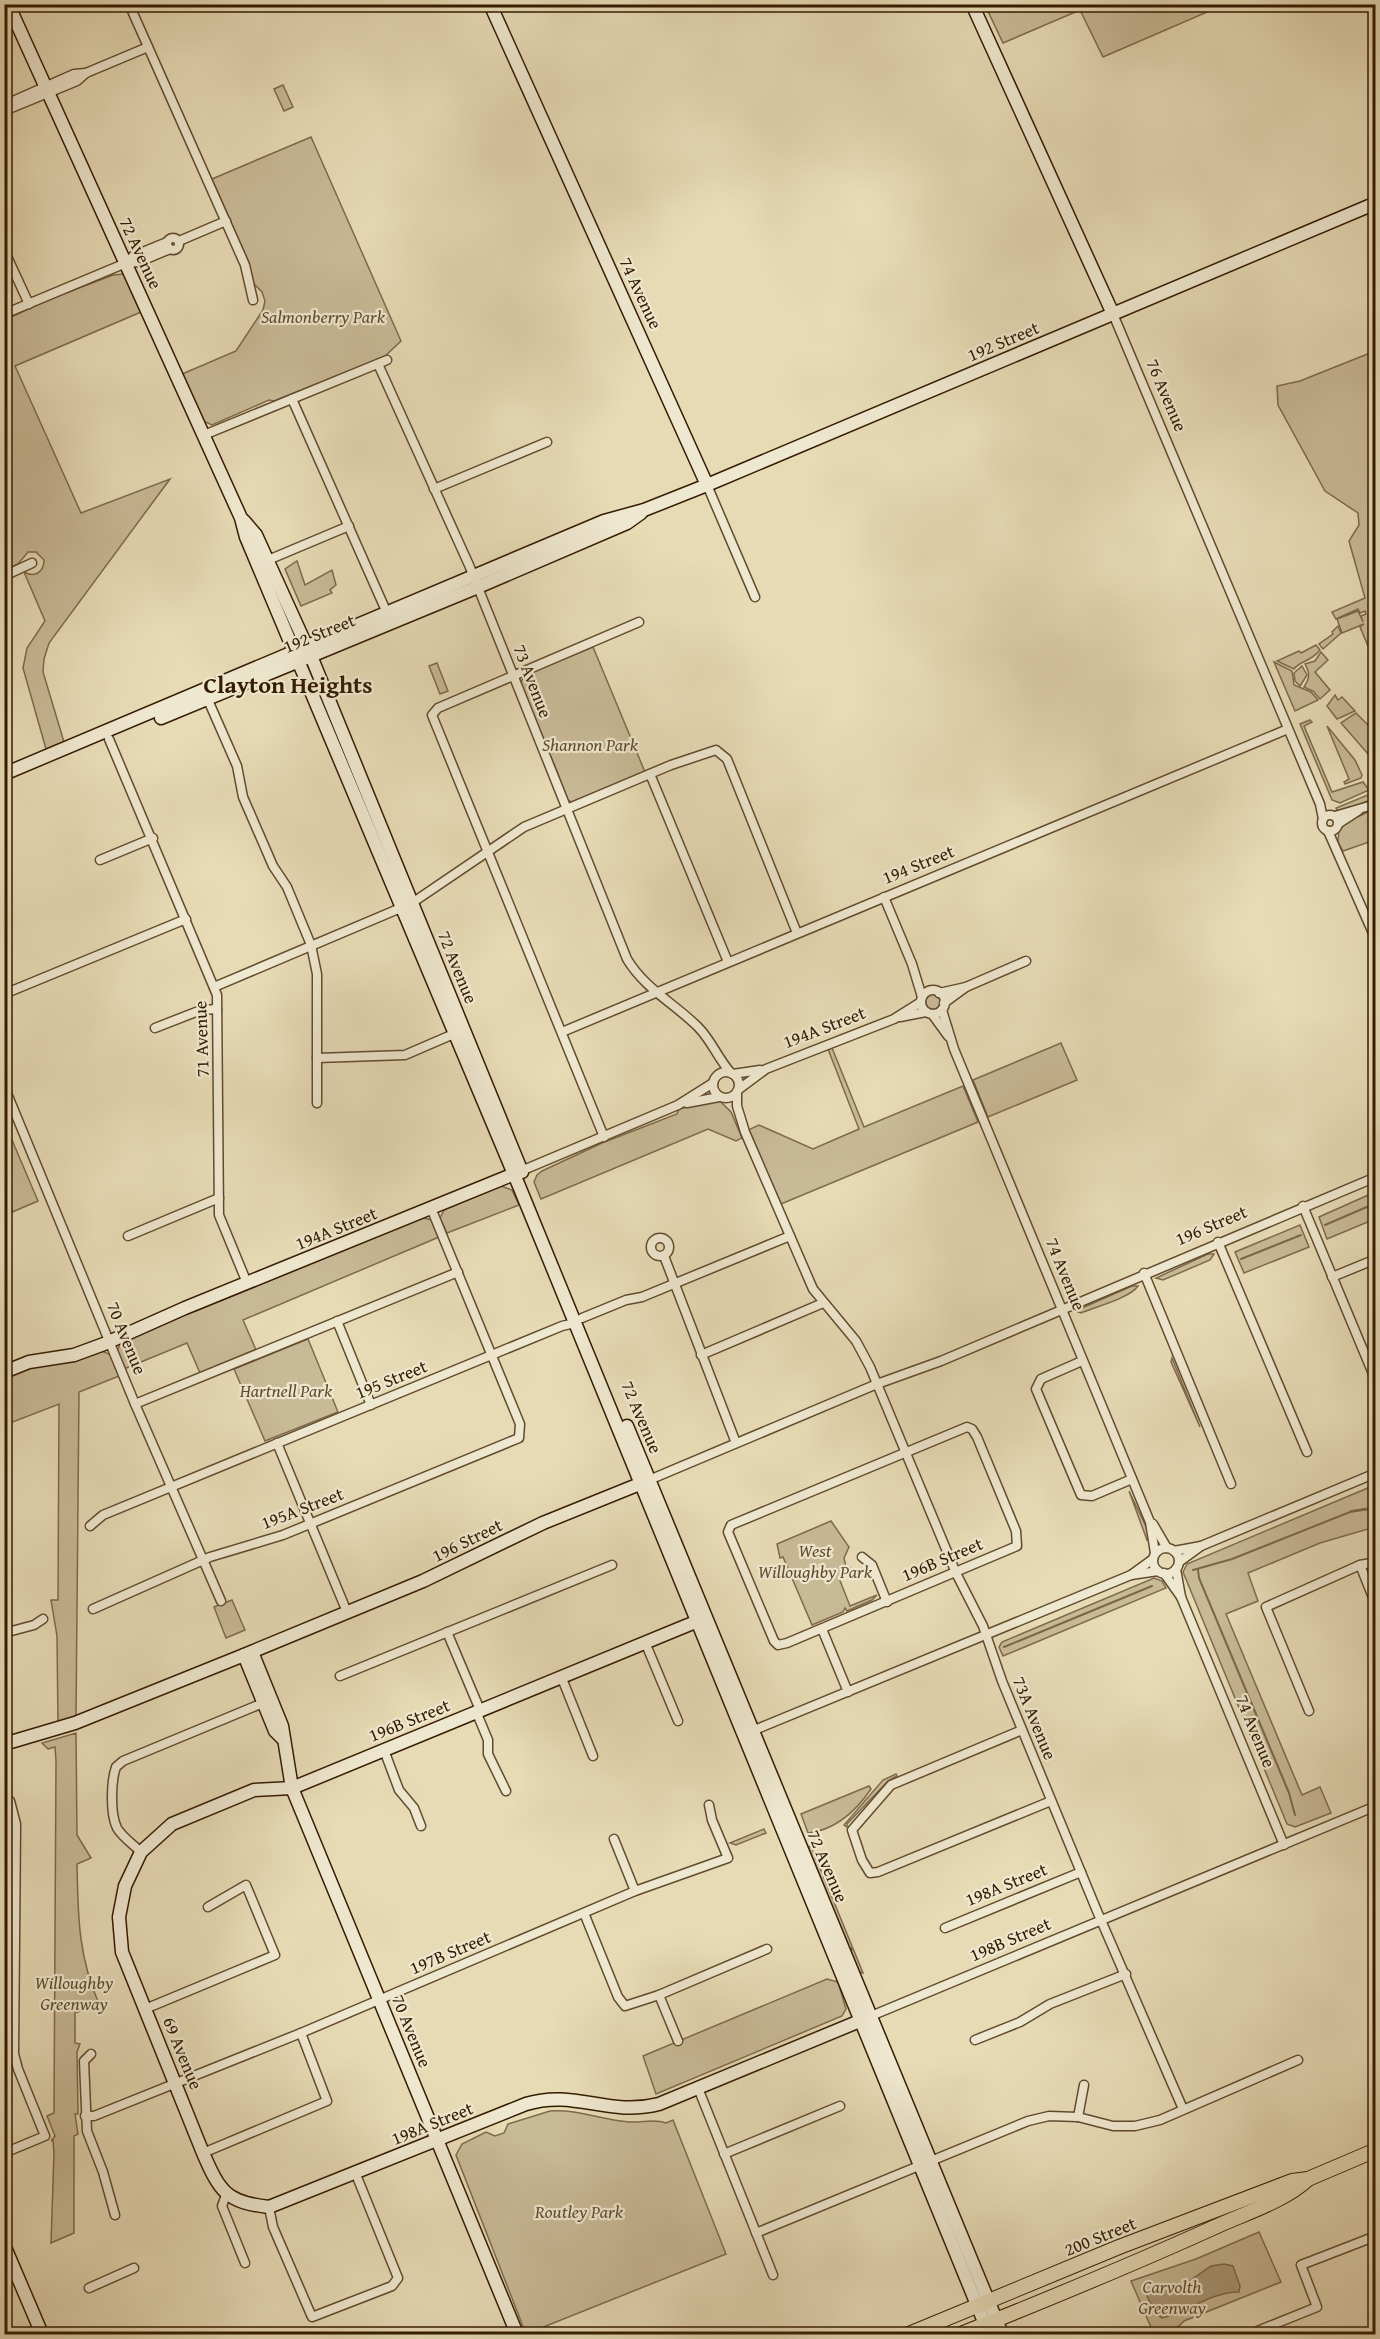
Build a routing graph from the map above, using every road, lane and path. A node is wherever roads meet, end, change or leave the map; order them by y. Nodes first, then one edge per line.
1 (8, 4) edge
2 (129, 4) edge
3 (490, 4) edge
4 (972, 4) edge
5 (148, 46) junction
6 (47, 90) junction
7 (4, 105) edge
8 (4, 111) edge
9 (1376, 203) edge
10 (226, 221) junction
11 (4, 250) edge
12 (126, 263) junction
13 (253, 300) dead end
14 (29, 304) junction
15 (4, 314) edge
16 (1113, 314) junction
17 (387, 360) dead end
18 (378, 364) junction
19 (292, 399) junction
20 (204, 435) junction
21 (547, 442) dead end
22 (708, 485) junction
23 (434, 489) junction
24 (242, 518) junction
25 (349, 526) junction
26 (268, 561) junction
27 (32, 563) dead end
28 (4, 576) edge
29 (476, 581) junction
30 (755, 597) dead end
31 (387, 613) junction
32 (639, 622) dead end
33 (303, 654) junction
34 (513, 676) junction
35 (208, 700) junction
36 (1288, 729) junction
37 (110, 739) junction
38 (4, 774) edge
39 (650, 774) junction
40 (4, 783) edge
41 (1376, 804) edge
42 (565, 809) junction
43 (1331, 823) junction
44 (153, 838) junction
45 (487, 852) junction
46 (100, 860) dead end
47 (884, 897) junction
48 (407, 905) junction
49 (186, 919) junction
50 (797, 933) junction
51 (1376, 940) edge
52 (311, 945) junction
53 (1026, 961) dead end
54 (728, 962) junction
55 (912, 963) junction
56 (214, 987) junction
57 (966, 987) junction
58 (930, 991) junction
59 (656, 992) junction
60 (939, 993) junction
61 (4, 994) edge
62 (921, 999) junction
63 (943, 1006) junction
64 (217, 1009) junction
65 (929, 1013) junction
66 (894, 1018) junction
67 (154, 1028) dead end
68 (562, 1032) junction
69 (456, 1033) junction
70 (950, 1039) junction
71 (715, 1054) junction
72 (317, 1058) junction
73 (766, 1069) junction
74 (732, 1074) junction
75 (714, 1081) junction
76 (4, 1086) edge
77 (738, 1090) junction
78 (721, 1098) junction
79 (317, 1102) dead end
80 (678, 1106) junction
81 (745, 1131) junction
82 (604, 1137) junction
83 (518, 1172) junction
84 (1376, 1177) edge
85 (219, 1198) junction
86 (1303, 1206) junction
87 (431, 1208) junction
88 (128, 1236) dead end
89 (790, 1236) junction
90 (1218, 1242) junction
91 (664, 1256) dead end
92 (1376, 1259) edge
93 (458, 1272) junction
94 (1144, 1273) junction
95 (1332, 1277) junction
96 (247, 1283) junction
97 (674, 1284) junction
98 (823, 1304) junction
99 (1061, 1309) junction
100 (337, 1321) junction
101 (579, 1321) junction
102 (110, 1342) junction
103 (491, 1355) junction
104 (701, 1355) junction
105 (1082, 1361) junction
106 (4, 1372) edge
107 (1376, 1381) edge
108 (878, 1384) junction
109 (135, 1404) junction
110 (371, 1405) junction
111 (277, 1443) junction
112 (736, 1443) junction
113 (906, 1452) junction
114 (1307, 1452) dead end
115 (1376, 1473) edge
116 (1132, 1479) junction
117 (645, 1482) junction
118 (1231, 1484) dead end
119 (172, 1487) junction
120 (1150, 1522) junction
121 (310, 1523) junction
122 (90, 1526) dead end
123 (1201, 1546) junction
124 (1171, 1549) junction
125 (1154, 1556) junction
126 (862, 1557) dead end
127 (203, 1559) junction
128 (1376, 1562) edge
129 (612, 1565) dead end
130 (1177, 1565) junction
131 (1360, 1565) junction
132 (1161, 1572) junction
133 (956, 1574) junction
134 (1131, 1575) junction
135 (1181, 1597) junction
136 (221, 1601) dead end
137 (887, 1602) junction
138 (1376, 1605) edge
139 (93, 1609) dead end
140 (347, 1612) junction
141 (43, 1619) dead end
142 (696, 1622) junction
143 (822, 1629) junction
144 (447, 1632) junction
145 (4, 1633) edge
146 (986, 1635) junction
147 (645, 1642) junction
148 (248, 1654) junction
149 (339, 1676) dead end
150 (561, 1676) junction
151 (720, 1680) junction
152 (733, 1685) junction
153 (848, 1692) junction
154 (263, 1703) junction
155 (480, 1710) junction
156 (1309, 1711) dead end
157 (678, 1721) dead end
158 (1022, 1730) junction
159 (752, 1731) junction
160 (282, 1738) junction
161 (4, 1744) edge
162 (384, 1750) junction
163 (593, 1756) dead end
164 (292, 1788) junction
165 (506, 1791) dead end
166 (1051, 1801) junction
167 (709, 1805) dead end
168 (1376, 1806) edge
169 (9, 1807) edge
170 (422, 1826) dead end
171 (614, 1839) dead end
172 (1284, 1845) junction
173 (141, 1852) junction
174 (1081, 1872) junction
175 (635, 1892) junction
176 (4, 1894) edge
177 (16, 1894) junction
178 (208, 1907) dead end
179 (584, 1913) junction
180 (1101, 1921) junction
181 (945, 1928) dead end
182 (767, 1949) dead end
183 (1126, 1974) junction
184 (659, 1995) junction
185 (4, 1996) edge
186 (15, 1996) junction
187 (380, 2000) junction
188 (146, 2009) junction
189 (866, 2019) junction
190 (301, 2033) junction
191 (975, 2040) dead end
192 (678, 2041) dead end
193 (91, 2054) dead end
194 (1298, 2060) dead end
195 (176, 2083) junction
196 (1084, 2085) dead end
197 (698, 2088) junction
198 (659, 2104) joint
199 (840, 2106) dead end
200 (1183, 2109) junction
201 (85, 2116) junction
202 (1078, 2117) junction
203 (438, 2139) junction
204 (1376, 2150) edge
205 (4, 2153) edge
206 (202, 2153) junction
207 (724, 2154) junction
208 (924, 2164) junction
209 (356, 2172) junction
210 (1308, 2179) junction
211 (226, 2195) junction
212 (269, 2208) junction
213 (115, 2215) dead end
214 (756, 2233) junction
215 (1375, 2235) edge
216 (4, 2245) edge
217 (245, 2263) dead end
218 (134, 2268) dead end
219 (773, 2275) dead end
220 (89, 2288) dead end
221 (982, 2304) junction
222 (990, 2327) edge
223 (42, 2334) edge
224 (517, 2334) edge
225 (909, 2334) edge
226 (962, 2334) edge
227 (1002, 2334) edge
228 (1250, 2334) edge

1 - 6 main road, 72 Avenue
2 - 5 street
3 - 22 main road, 74 Avenue
4 - 16 main road, 76 Avenue
5 - 6 street
5 - 10 street
6 - 7 street
6 - 8 street
6 - 12 main road, 72 Avenue
9 - 16 main road, 192 Street
10 - 12 street
10 - 13 street
11 - 14 street
12 - 14 street
12 - 20 main road, 72 Avenue
14 - 15 street
16 - 22 main road, 192 Street
16 - 36 street, 76 Avenue
17 - 18 street
18 - 19 street
18 - 23 street, 73 Avenue
19 - 20 street
19 - 25 street
20 - 24 main road, 72 Avenue
21 - 23 street
22 - 29 main road, 192 Street
22 - 30 street, 74 Avenue
23 - 29 street, 73 Avenue
24 - 26 main road, 72 Avenue
24 - 33 main road, 72 Avenue
25 - 26 street
25 - 31 street
26 - 33 main road, 72 Avenue
27 - 28 street
29 - 31 main road, 192 Street
29 - 33 main road, 192 Street
29 - 34 street, 73 Avenue
31 - 33 main road, 192 Street
32 - 34 street
33 - 35 main road, 192 Street
33 - 38 main road, 192 Street
33 - 48 main road, 72 Avenue
33 - 48 main road, 72 Avenue
34 - 42 street, 73 Avenue
34 - 45 street
35 - 37 main road, 192 Street
35 - 52 street
36 - 43 street, 76 Avenue
36 - 47 street, 194 Street
37 - 40 main road, 192 Street
37 - 44 street, 71 Avenue
39 - 42 street
39 - 50 street
39 - 54 street
41 - 43 street
42 - 45 street
42 - 59 street, 73 Avenue
43 - 51 street, 76 Avenue
44 - 46 street
44 - 49 street, 71 Avenue
45 - 48 street
45 - 68 street
47 - 50 street, 194 Street
47 - 55 street
48 - 52 street
48 - 69 main road, 72 Avenue
48 - 83 main road, 72 Avenue
49 - 56 street, 71 Avenue
49 - 61 street
50 - 54 street, 194 Street
52 - 56 street
52 - 72 street
53 - 57 street
54 - 59 street, 194 Street
55 - 58 street
55 - 62 street
56 - 64 street, 71 Avenue
57 - 60 street
57 - 63 street
58 - 60 street
58 - 62 street, 194A Street
59 - 68 street, 194 Street
59 - 71 street, 73 Avenue
60 - 63 street, 74 Avenue
62 - 65 street, 74 Avenue
62 - 66 street, 194A Street
63 - 65 street, 194A Street
63 - 70 street, 74 Avenue
64 - 67 street
64 - 85 street, 71 Avenue
65 - 66 street, 194A Street
65 - 70 street, 74 Avenue
66 - 73 street, 194A Street
68 - 82 street
69 - 72 street
69 - 83 main road, 72 Avenue
70 - 99 street, 74 Avenue
71 - 74 street, 73 Avenue
71 - 75 street
72 - 79 street
73 - 74 street, 194A Street
73 - 77 street, 194A Street
74 - 75 street
74 - 77 street
75 - 78 street
75 - 80 street, 194A Street
76 - 102 street, 70 Avenue
77 - 78 street
77 - 81 street
78 - 80 street, 194A Street
78 - 81 street
80 - 82 street, 194A Street
81 - 89 street
82 - 83 street, 194A Street
83 - 87 main road, 194A Street
83 - 101 main road, 72 Avenue
84 - 86 street, 196 Street
85 - 88 street
85 - 96 street, 71 Avenue
86 - 90 street, 196 Street
86 - 95 street
87 - 93 street
87 - 96 main road, 194A Street
89 - 97 street, 195 Street
89 - 98 street
90 - 94 street, 196 Street
90 - 114 street
91 - 97 street
92 - 95 street
93 - 100 street
93 - 103 street
94 - 99 street, 196 Street
94 - 118 street
95 - 107 street
96 - 102 main road, 194A Street
97 - 101 street, 195 Street
97 - 104 street
98 - 104 street
98 - 108 street, 73A Avenue
99 - 105 street, 74 Avenue
99 - 108 street, 196 Street
100 - 109 street
100 - 110 street
101 - 103 street, 195 Street
101 - 117 main road, 72 Avenue
101 - 117 main road, 72 Avenue
102 - 106 main road, 194A Street
102 - 109 street, 70 Avenue
103 - 110 street, 195 Street
103 - 121 street, 195A Street
104 - 112 street
105 - 116 street, 74 Avenue
105 - 116 street
108 - 112 street, 196 Street
108 - 113 street, 73A Avenue
109 - 119 street, 70 Avenue
110 - 111 street, 195 Street
111 - 119 street, 195 Street
111 - 121 street
112 - 117 street, 196 Street
113 - 133 street, 73A Avenue
113 - 133 street, 196B Street
113 - 143 street, 196B Street
115 - 123 street
116 - 120 street, 74 Avenue
117 - 140 main road, 196 Street
117 - 142 main road, 72 Avenue
117 - 152 main road, 72 Avenue
119 - 122 street, 195 Street
119 - 127 street, 70 Avenue
120 - 124 street, 74 Avenue
120 - 125 street, 74 Avenue
121 - 127 street, 195A Street
121 - 140 street
123 - 124 street
123 - 130 street
124 - 125 street
124 - 130 street, 74 Avenue
125 - 132 street, 74 Avenue
125 - 134 street
126 - 137 street
127 - 136 street, 70 Avenue
127 - 139 street, 195A Street
128 - 131 street
129 - 144 street
130 - 132 street
130 - 135 street, 74 Avenue
131 - 138 street
131 - 156 street
132 - 134 street
132 - 135 street, 74 Avenue
133 - 137 street, 196B Street
133 - 146 street, 73A Avenue
134 - 146 street
135 - 172 street, 74 Avenue
137 - 143 street, 196B Street
140 - 148 main road, 196 Street
141 - 145 street
142 - 147 main road, 196B Street
142 - 151 main road, 72 Avenue
142 - 152 main road
143 - 153 street
144 - 149 street
144 - 155 street
146 - 153 street
146 - 158 street, 73A Avenue
147 - 150 main road, 196B Street
147 - 157 street
148 - 154 main road, 70 Avenue
148 - 160 main road, 70 Avenue
148 - 161 main road, 196 Street
150 - 155 main road, 196B Street
150 - 163 street
151 - 159 main road
151 - 189 main road, 72 Avenue
152 - 159 main road, 72 Avenue
153 - 159 street
154 - 160 main road, 70 Avenue
154 - 173 street
155 - 162 main road, 196B Street
155 - 165 street
158 - 166 street, 73A Avenue
158 - 166 street
159 - 189 main road, 72 Avenue
160 - 164 main road, 70 Avenue
162 - 164 main road, 196B Street
162 - 170 street
164 - 173 main road, 196B Street
164 - 187 main road, 70 Avenue
166 - 174 street, 73A Avenue
167 - 175 street, 197B Street
168 - 172 street, 198B Street
169 - 177 street
171 - 175 street
172 - 180 street, 198B Street
173 - 188 main road, 69 Avenue
174 - 180 street, 73A Avenue
174 - 181 street, 198A Street
175 - 179 street, 197B Street
176 - 177 street
177 - 186 street
178 - 188 street
179 - 184 street
179 - 187 street, 197B Street
180 - 183 street, 73A Avenue
180 - 189 street, 198B Street
182 - 184 street
183 - 191 street
183 - 200 street, 73A Avenue
184 - 192 street
185 - 186 street
186 - 205 street
187 - 190 street, 197B Street
187 - 203 main road, 70 Avenue
188 - 195 main road, 69 Avenue
189 - 197 main road, 198B Street
189 - 208 main road, 72 Avenue
190 - 195 street, 197B Street
190 - 206 street
193 - 201 street
194 - 200 street
195 - 201 street, 197B Street
195 - 206 main road, 69 Avenue
196 - 202 street
197 - 198 main road, 198B Street
197 - 207 street
198 - 203 main road, 198A Street
199 - 207 street
200 - 202 street
201 - 213 street
202 - 208 street
203 - 209 main road, 198A Street
203 - 224 main road, 70 Avenue
204 - 210 main road, 200 Street
206 - 211 main road, 69 Avenue
207 - 214 street
208 - 214 street
208 - 221 main road, 72 Avenue
209 - 212 main road, 198A Street
209 - 212 street
210 - 221 main road, 200 Street
210 - 222 main road, 200 Street
211 - 212 main road
211 - 217 street, 69 Avenue
214 - 219 street
215 - 228 street
216 - 223 main road
218 - 220 street
221 - 222 main road, 72 Avenue
221 - 225 main road, 200 Street
222 - 226 main road, 200 Street
222 - 227 main road, 72 Avenue

